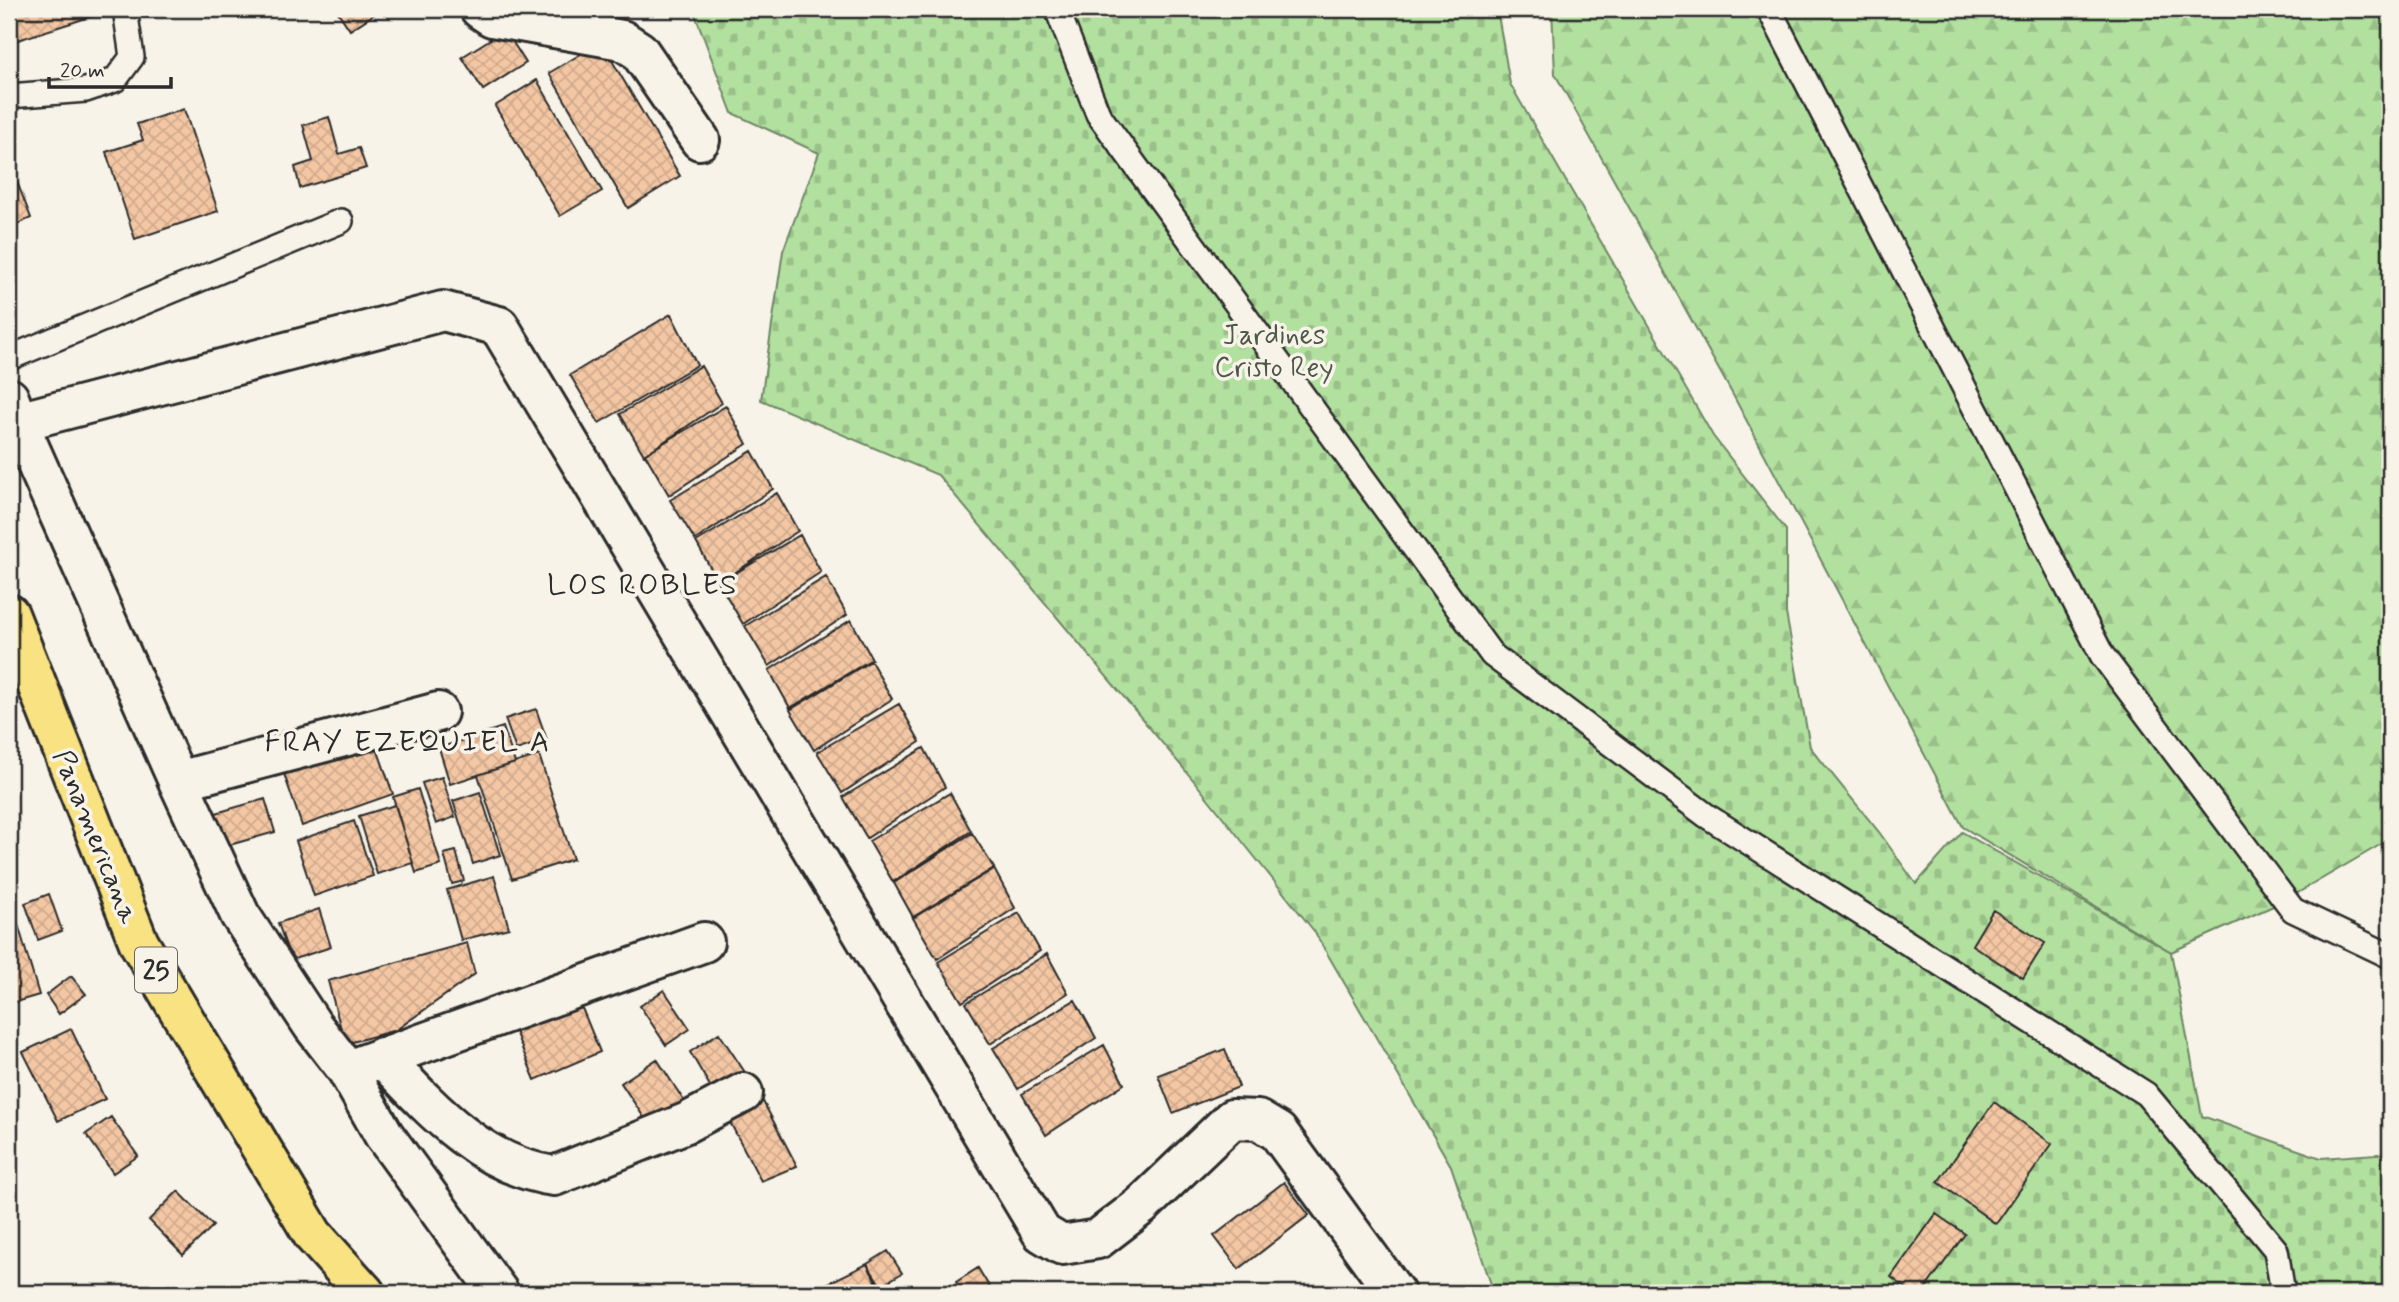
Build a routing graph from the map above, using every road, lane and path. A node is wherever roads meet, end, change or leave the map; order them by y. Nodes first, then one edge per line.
1 (125, 9) edge
2 (480, 9) edge
3 (1058, 9) edge
4 (1769, 9) edge
5 (9, 96) edge
6 (700, 140) dead end
7 (341, 221) dead end
8 (9, 358) edge
9 (13, 410) edge
10 (9, 614) edge
11 (438, 712) dead end
12 (178, 781) junction
13 (704, 942) dead end
14 (2390, 956) edge
15 (382, 1057) junction
16 (347, 1070) junction
17 (743, 1093) dead end
18 (365, 1293) edge
19 (499, 1293) edge
20 (1395, 1293) edge
21 (2283, 1293) edge

1 - 5 lane
2 - 6 street
3 - 21 lane
4 - 14 lane
7 - 8 lane
9 - 12 street
9 - 20 street
10 - 18 main road, Panamericana / 25
11 - 12 street
12 - 16 street
13 - 15 street
15 - 16 street
15 - 17 street
16 - 19 street

